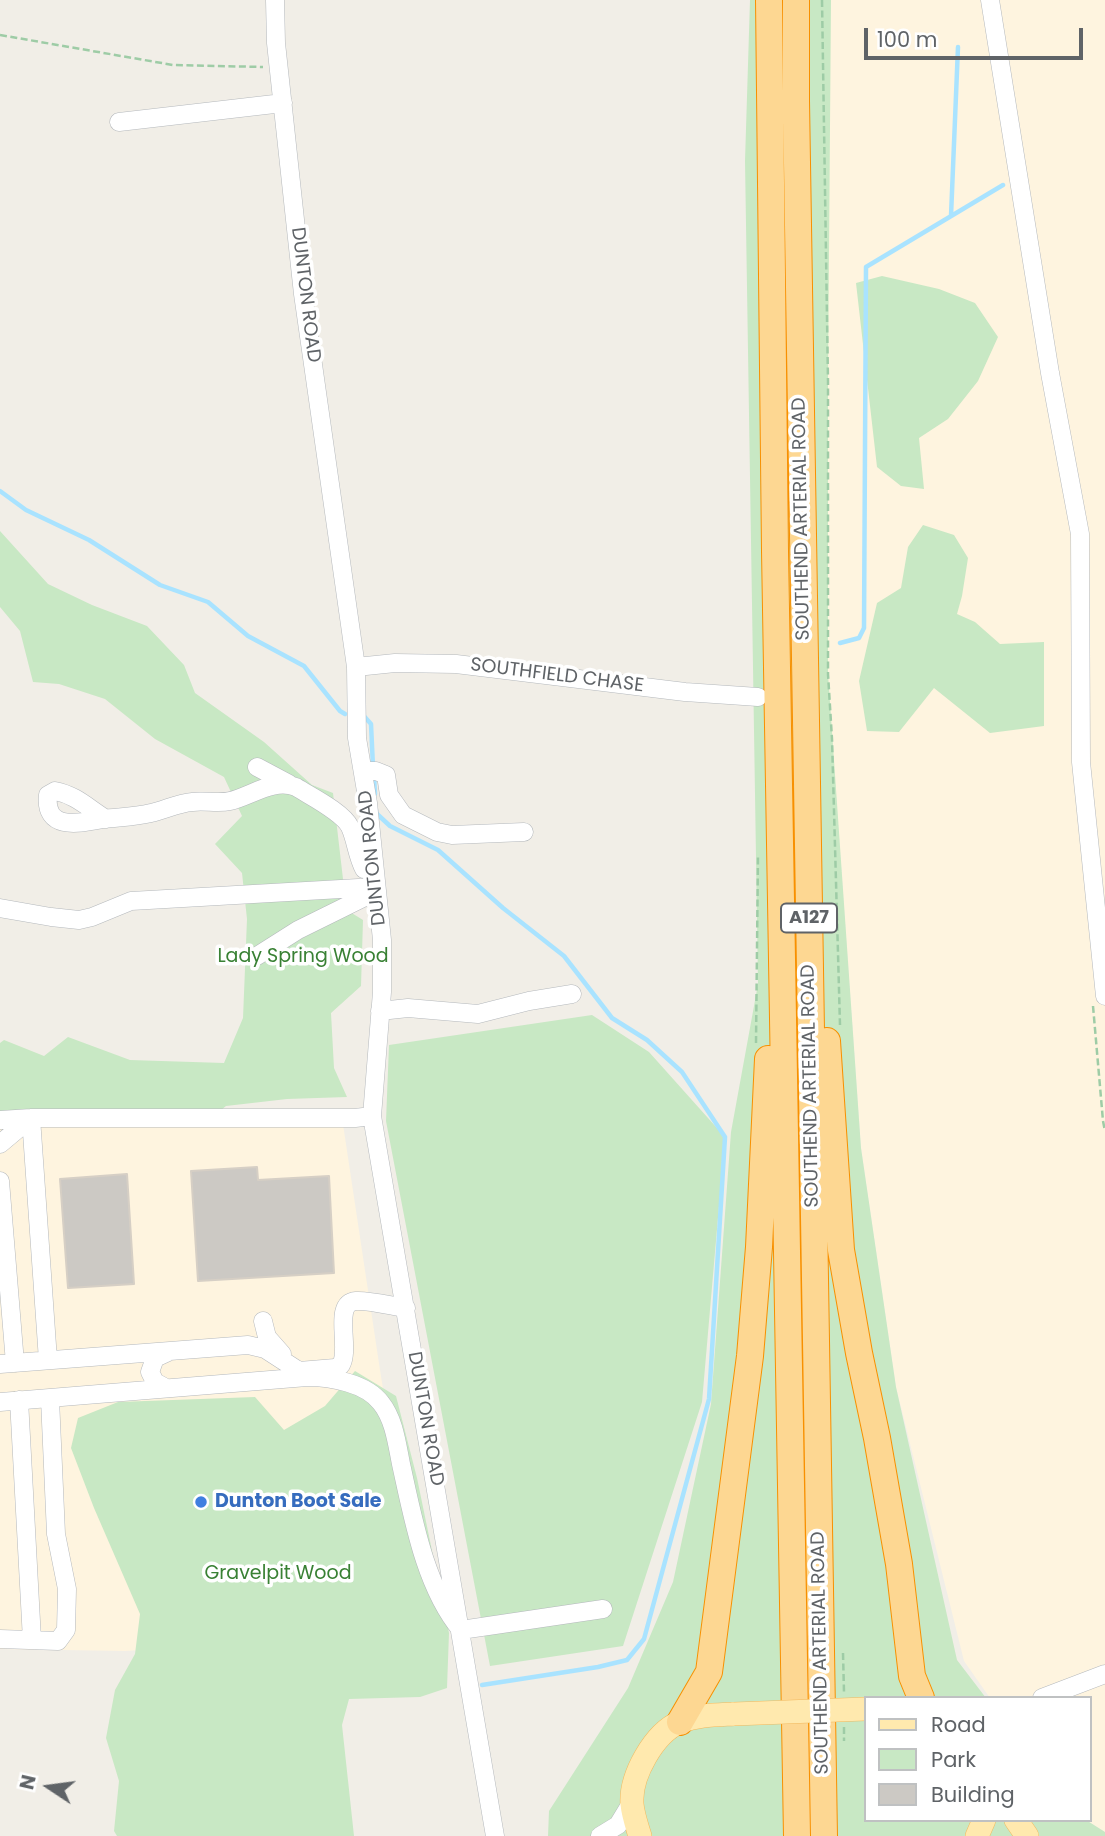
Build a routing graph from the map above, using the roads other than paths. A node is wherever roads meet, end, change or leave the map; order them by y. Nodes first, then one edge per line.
1 (275, 0) edge
2 (769, 0) edge
3 (796, 0) edge
4 (990, 0) edge
5 (283, 103) junction
6 (119, 121) dead end
7 (356, 667) junction
8 (768, 697) junction
9 (257, 766) dead end
10 (363, 771) junction
11 (289, 784) junction
12 (807, 785) junction
13 (106, 819) dead end
14 (524, 832) dead end
15 (376, 882) junction
16 (0, 908) edge
17 (257, 956) dead end
18 (572, 994) dead end
19 (1099, 997) edge
20 (380, 1011) junction
21 (372, 1116) junction
22 (31, 1118) junction
23 (0, 1120) edge
24 (0, 1144) edge
25 (0, 1181) edge
26 (406, 1308) junction
27 (263, 1321) dead end
28 (170, 1351) junction
29 (48, 1360) junction
30 (12, 1363) edge
31 (308, 1371) junction
32 (0, 1374) edge
33 (166, 1388) junction
34 (8, 1398) edge
35 (50, 1399) junction
36 (603, 1609) dead end
37 (461, 1630) junction
38 (0, 1639) edge
39 (32, 1640) junction
40 (1105, 1674) edge
41 (920, 1696) edge
42 (1047, 1696) edge
43 (864, 1709) edge
44 (680, 1722) junction
45 (632, 1802) junction
46 (495, 1836) edge
47 (600, 1836) edge
48 (640, 1836) edge
49 (797, 1836) edge
50 (824, 1836) edge

1 - 5 street, DUNTON ROAD
2 - 8 highway, SOUTHEND ARTERIAL ROAD / A127
3 - 12 highway, SOUTHEND ARTERIAL ROAD / A127
4 - 19 street
5 - 6 street
5 - 7 street, DUNTON ROAD
7 - 8 street, SOUTHFIELD CHASE
7 - 10 street, DUNTON ROAD
8 - 44 highway
8 - 49 highway, SOUTHEND ARTERIAL ROAD / A127
9 - 11 street
10 - 14 street
10 - 15 street, DUNTON ROAD
11 - 13 street
11 - 15 street
12 - 41 highway
12 - 50 highway, SOUTHEND ARTERIAL ROAD / A127
15 - 16 street
15 - 17 street
15 - 20 street, DUNTON ROAD
18 - 20 street
20 - 21 street, DUNTON ROAD
21 - 22 street
21 - 26 street, DUNTON ROAD
22 - 23 street
22 - 24 street
22 - 29 street
25 - 30 street
26 - 31 street
26 - 37 street, DUNTON ROAD
27 - 31 street
28 - 29 street
28 - 31 street
28 - 33 street
29 - 30 street
30 - 32 street
33 - 35 street
33 - 37 street
34 - 35 street
34 - 39 street
35 - 39 street
36 - 37 street
37 - 46 street, DUNTON ROAD
38 - 39 street
40 - 42 street
43 - 44 main road, bridge
44 - 45 main road
45 - 47 street
45 - 48 main road

